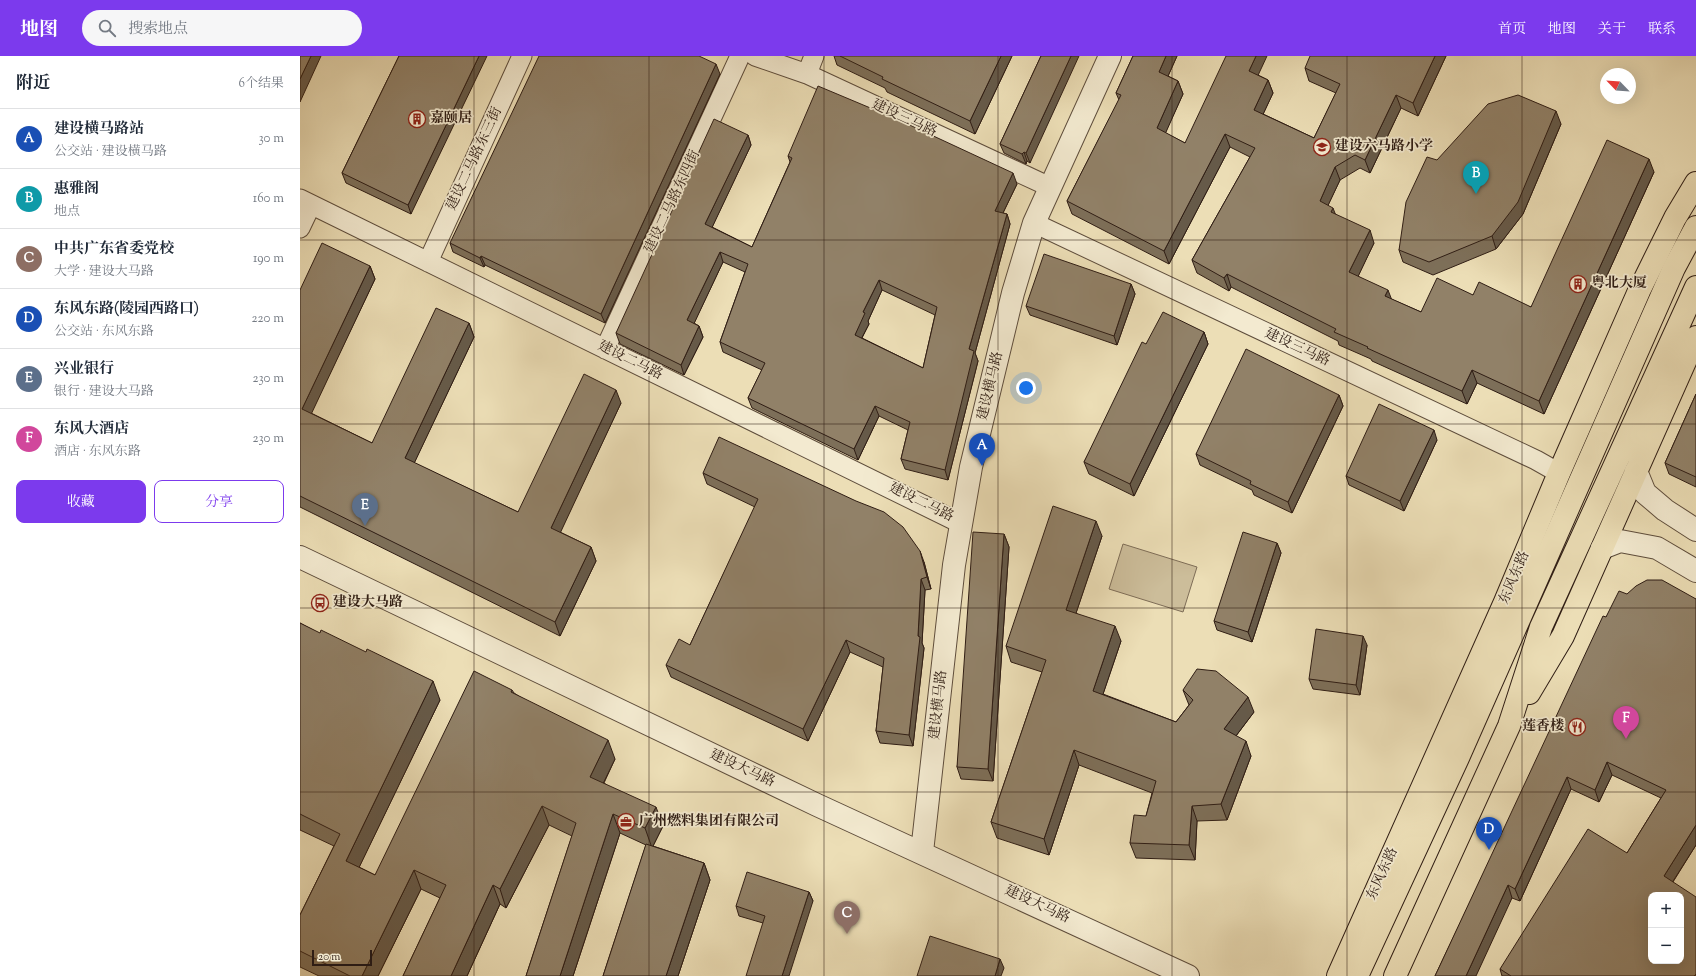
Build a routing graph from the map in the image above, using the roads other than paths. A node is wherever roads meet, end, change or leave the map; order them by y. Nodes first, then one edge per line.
1 (522, 56) edge
2 (740, 56) edge
3 (755, 56) edge
4 (814, 56) edge
5 (1110, 56) edge
6 (807, 74) junction
7 (1696, 183) edge
8 (1050, 187) junction
9 (306, 202) edge
10 (1034, 223) junction
11 (1696, 227) edge
12 (300, 228) edge
13 (428, 262) junction
14 (1696, 287) edge
15 (1696, 337) edge
16 (605, 349) junction
17 (1636, 472) junction
18 (1559, 473) junction
19 (960, 523) junction
20 (1688, 525) edge
21 (1602, 548) junction
22 (1664, 552) junction
23 (300, 557) edge
24 (1696, 571) edge
25 (1509, 726) junction
26 (922, 852) junction
27 (1188, 976) edge
28 (1338, 976) edge
29 (1357, 976) edge
30 (1394, 976) edge

1 - 13 street, 建设二马路东三街
2 - 16 street, 建设二马路东四街
3 - 6 street, 建设三马路
4 - 6 street
5 - 8 street, 建设横马路
6 - 8 street, 建设三马路
7 - 18 main road, 东风东路
8 - 10 street, 建设横马路
9 - 12 street
9 - 13 street, 建设二马路
10 - 18 street, 建设三马路
10 - 19 street, 建设横马路
11 - 29 main road, 东风东路
13 - 16 street, 建设二马路
14 - 25 main road
15 - 17 main road
16 - 19 street, 建设二马路
17 - 20 street
17 - 21 main road
18 - 28 main road, 东风东路
19 - 26 street, 建设横马路
20 - 22 street
21 - 22 street
21 - 25 main road
22 - 24 street
23 - 26 street, 建设大马路
25 - 30 main road
26 - 27 street, 建设大马路

